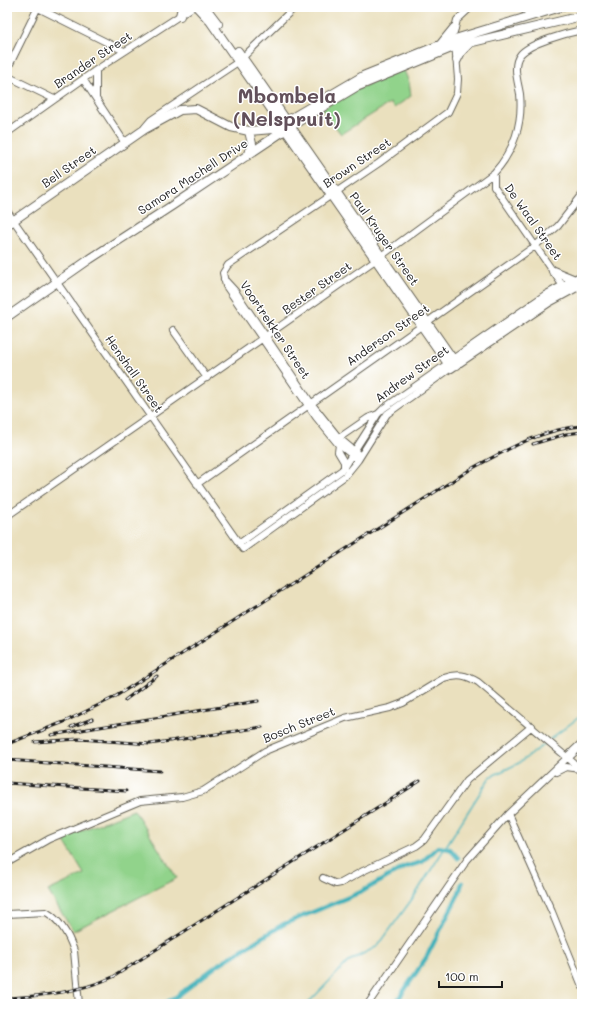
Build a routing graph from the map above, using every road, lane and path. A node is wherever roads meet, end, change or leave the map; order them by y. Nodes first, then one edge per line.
1 (37, 7) edge
2 (182, 7) edge
3 (193, 7) edge
4 (197, 7) edge
5 (295, 7) edge
6 (471, 7) edge
7 (521, 7) edge
8 (561, 7) edge
9 (208, 8) edge
10 (547, 10) junction
11 (180, 16) junction
12 (582, 16) edge
13 (454, 27) junction
14 (580, 31) edge
15 (469, 39) junction
16 (455, 43) junction
17 (440, 49) junction
18 (124, 51) junction
19 (240, 60) junction
20 (457, 61) junction
21 (7, 70) edge
22 (96, 70) junction
23 (7, 76) edge
24 (83, 79) junction
25 (96, 98) junction
26 (54, 100) junction
27 (286, 126) junction
28 (144, 129) junction
29 (248, 131) junction
30 (7, 133) edge
31 (125, 143) junction
32 (247, 156) junction
33 (494, 173) junction
34 (483, 182) junction
35 (494, 186) junction
36 (333, 193) junction
37 (582, 196) edge
38 (7, 211) edge
39 (10, 223) edge
40 (535, 246) junction
41 (378, 258) junction
42 (553, 271) junction
43 (224, 279) joint
44 (580, 280) edge
45 (57, 283) junction
46 (565, 289) junction
47 (7, 316) edge
48 (423, 323) junction
49 (173, 330) dead end
50 (265, 338) junction
51 (452, 364) junction
52 (207, 378) junction
53 (309, 405) junction
54 (378, 414) junction
55 (151, 418) junction
56 (338, 438) junction
57 (339, 445) junction
58 (353, 453) junction
59 (359, 458) junction
60 (344, 468) junction
61 (198, 484) junction
62 (7, 516) edge
63 (241, 546) junction
64 (532, 726) junction
65 (582, 744) edge
66 (568, 757) junction
67 (581, 769) edge
68 (547, 777) junction
69 (508, 814) junction
70 (7, 863) edge
71 (323, 878) dead end
72 (7, 914) edge
73 (582, 986) edge
74 (79, 1004) edge
75 (368, 1004) edge

1 - 18 street
1 - 21 street
2 - 11 main road
3 - 11 street, Brander Street
4 - 19 main road
5 - 19 street, Bell Street
6 - 13 street
7 - 10 main road
8 - 10 main road, Samora Machell Drive
9 - 19 main road
10 - 15 main road, Samora Machell Drive
11 - 18 street, Brander Street
12 - 15 main road, Samora Machell Drive
13 - 15 main road
13 - 16 street, Brown Street
13 - 17 main road
14 - 33 street, Bester Street
15 - 16 main road, Samora Machell Drive
15 - 20 main road
16 - 17 main road, Samora Machell Drive
16 - 20 street, Brown Street
17 - 20 main road
17 - 27 main road, Samora Machell Drive
18 - 22 street, Brander Street
19 - 27 main road, Paul Kruger Street
19 - 28 street, Bell Street
20 - 36 street, Brown Street
22 - 24 street, Brander Street
22 - 25 street
23 - 26 street
24 - 25 street
24 - 26 street, Brander Street
25 - 31 street
26 - 30 street, Brander Street
27 - 29 main road, Bell Street
27 - 32 main road, Samora Machell Drive
27 - 36 main road, Paul Kruger Street
28 - 29 main road, Bell Street
28 - 31 main road, Bell Street
29 - 32 main road
31 - 39 main road, Bell Street
32 - 45 main road, Samora Machell Drive
33 - 34 street, Bester Street
33 - 35 street, De Waal Street
34 - 35 street, De Waal Street
34 - 41 street, Bester Street
35 - 40 street, De Waal Street
36 - 41 main road, Paul Kruger Street
36 - 43 street, Brown Street
37 - 40 street, Anderson Street
38 - 39 street, Henshall Street
39 - 45 street, Henshall Street
40 - 42 street, De Waal Street
40 - 48 street, Anderson Street
41 - 48 main road, Paul Kruger Street
41 - 50 street, Bester Street
42 - 44 main road
42 - 46 street, De Waal Street
43 - 50 street, Voortrekker Street
44 - 46 main road, Andrew Street
45 - 47 main road, Samora Machell Drive
45 - 55 street, Henshall Street
46 - 51 main road, Andrew Street
48 - 51 main road, Paul Kruger Street
48 - 53 street, Anderson Street
49 - 52 street
50 - 52 street, Bester Street
50 - 53 street, Voortrekker Street
51 - 54 street, Andrew Street
51 - 59 street, Andrew Street
52 - 55 street, Bester Street
53 - 56 street, Voortrekker Street
53 - 57 street, Voortrekker Street
53 - 61 street, Anderson Street
54 - 56 street
54 - 58 street, Andrew Street
55 - 61 street, Henshall Street
55 - 62 street, Bester Street
56 - 58 street, Voortrekker Street
57 - 58 street, Voortrekker Street
57 - 60 street
58 - 59 street, Voortrekker Street
58 - 60 street, Andrew Street
59 - 63 street, Andrew Street
60 - 63 street, Andrew Street
61 - 63 street, Henshall Street
64 - 66 street, Bosch Street
64 - 70 street, Bosch Street
64 - 71 street
65 - 66 main road
66 - 67 street, Bosch Street
66 - 68 street
67 - 68 street
68 - 69 street
69 - 73 street
69 - 75 street
72 - 74 street

